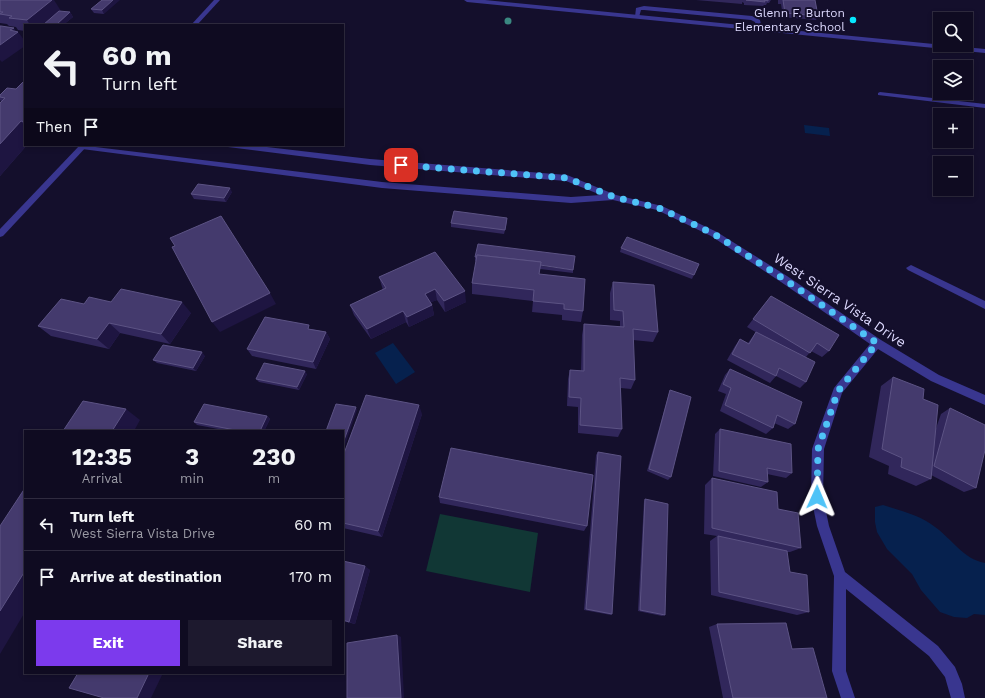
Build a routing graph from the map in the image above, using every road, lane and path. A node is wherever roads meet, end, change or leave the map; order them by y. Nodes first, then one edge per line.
1 (217, 0) edge
2 (467, 0) edge
3 (638, 16) junction
4 (195, 24) edge
5 (759, 29) junction
6 (985, 51) edge
7 (880, 94) dead end
8 (985, 106) edge
9 (83, 146) edge
10 (236, 146) edge
11 (614, 197) junction
12 (0, 234) edge
13 (911, 268) dead end
14 (985, 305) edge
15 (877, 343) junction
16 (985, 400) edge
17 (840, 576) junction
18 (848, 698) edge
19 (958, 698) edge

1 - 4 street
2 - 3 street
3 - 5 street
3 - 5 street
5 - 6 street
7 - 8 street
9 - 11 street, West Sierra Vista Drive
9 - 12 street
10 - 11 street, West Sierra Vista Drive
11 - 15 street, West Sierra Vista Drive
13 - 14 street
15 - 16 street, West Sierra Vista Drive
15 - 17 street
17 - 18 street
17 - 19 street

